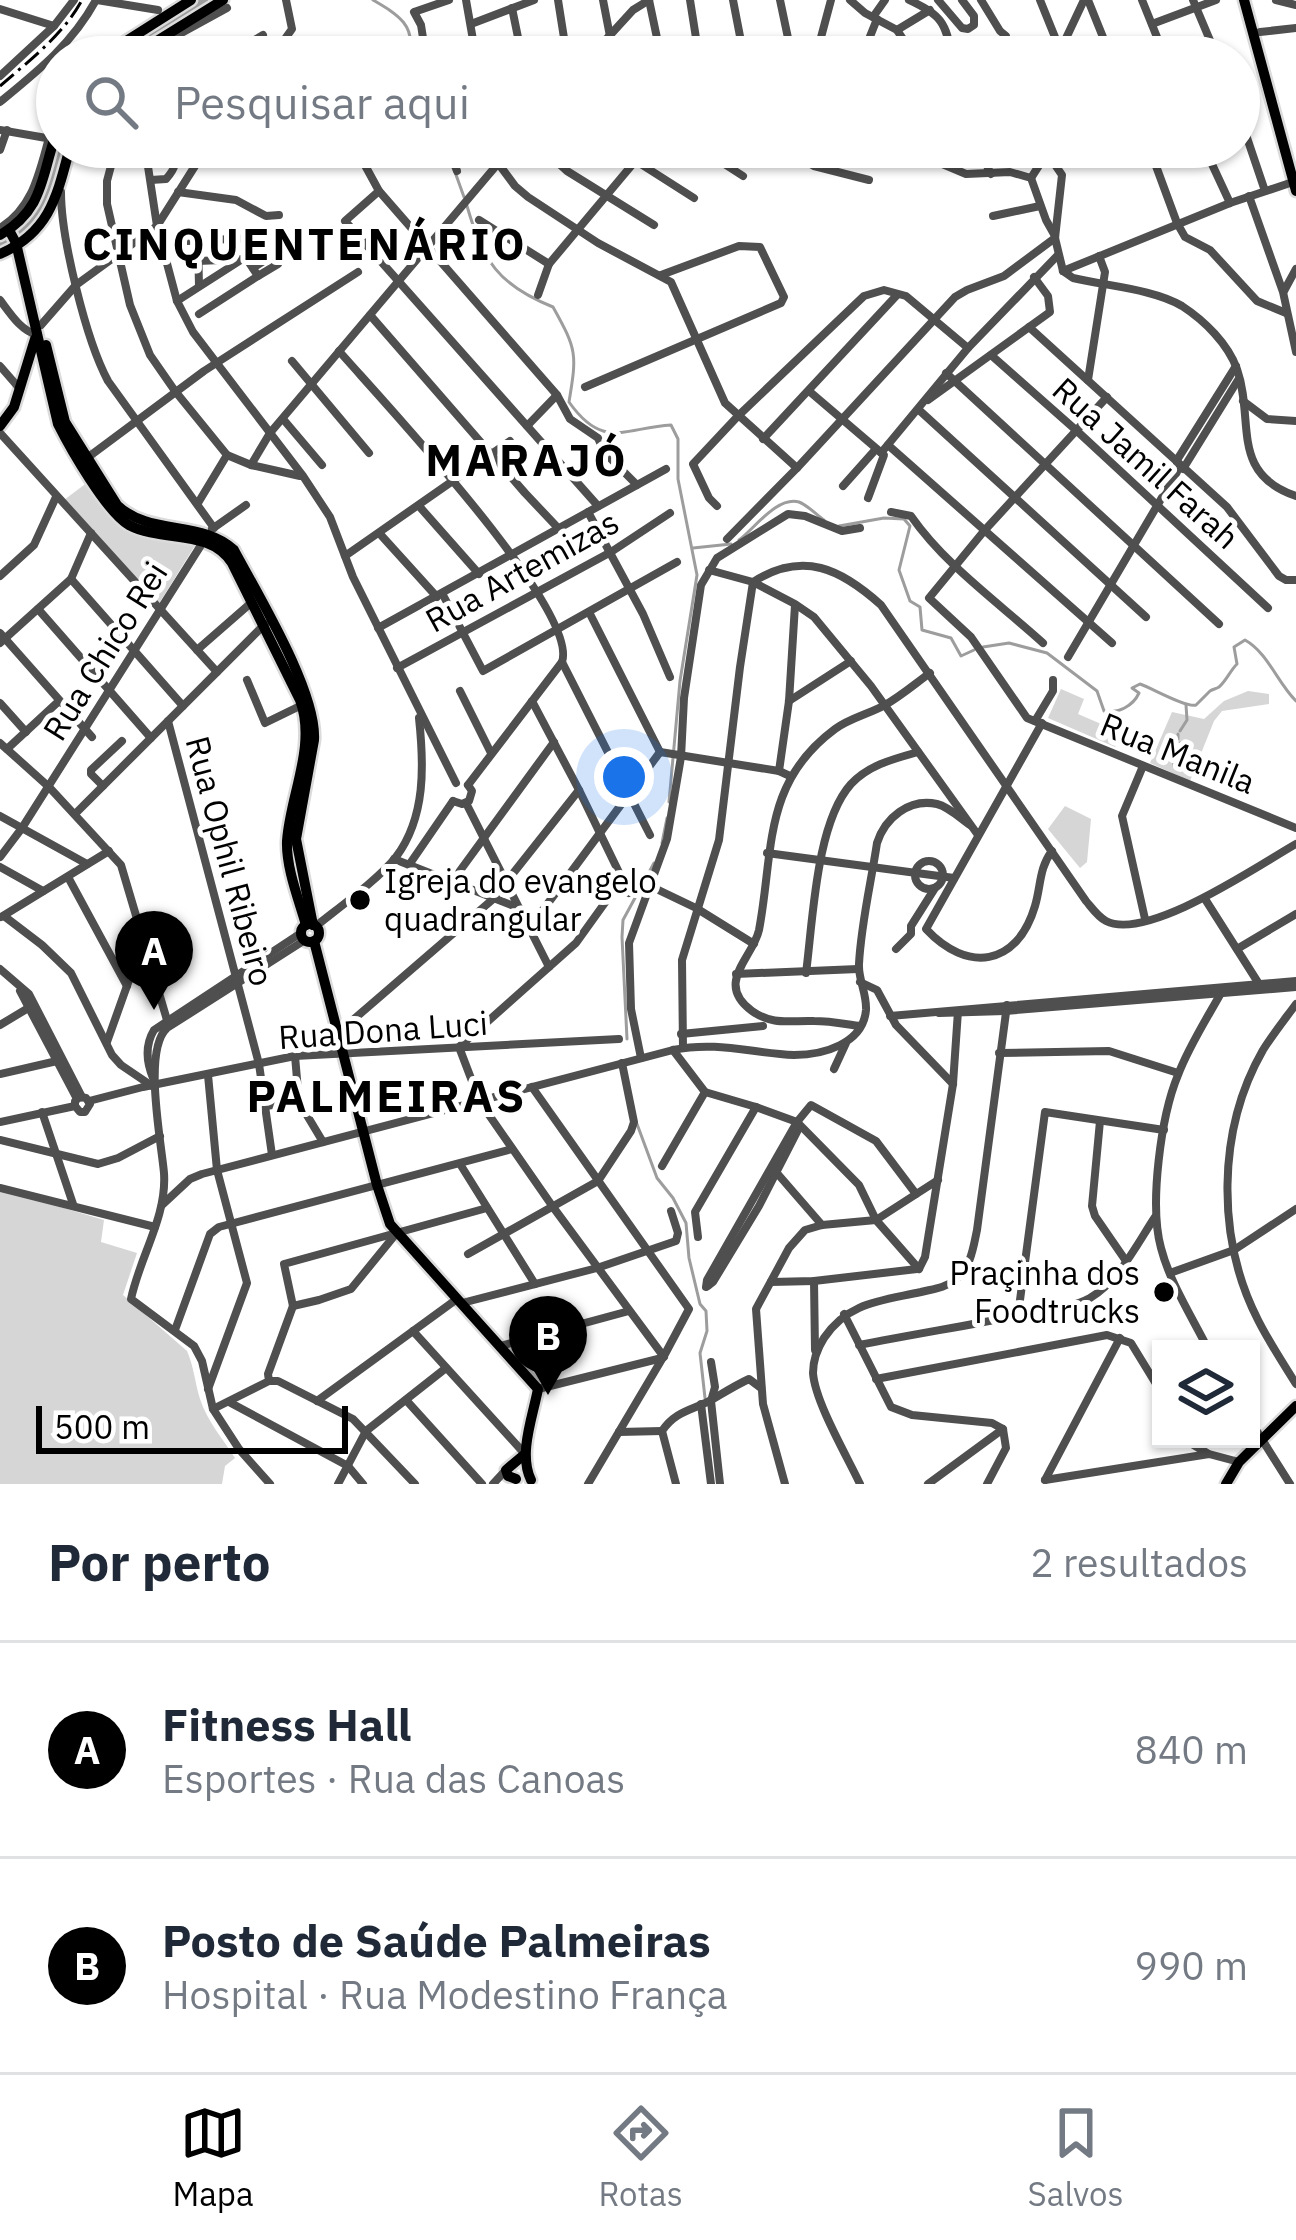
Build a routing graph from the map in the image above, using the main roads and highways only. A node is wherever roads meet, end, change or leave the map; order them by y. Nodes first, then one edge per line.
1 (191, 0) edge
2 (1247, 2) edge
3 (225, 4) edge
4 (134, 36) edge
5 (170, 36) edge
6 (1256, 36) edge
7 (1260, 36) edge
8 (1260, 36) edge
9 (1260, 51) edge
10 (43, 168) edge
11 (63, 168) edge
12 (1294, 178) edge
13 (15, 235) edge
14 (0, 254) edge
15 (18, 322) road end
16 (37, 326) junction
17 (0, 429) edge
18 (208, 535) junction
19 (267, 623) junction
20 (1296, 1410) edge
21 (1264, 1442) junction
22 (523, 1471) edge
23 (1230, 1484) edge

1 - 4 main road
2 - 6 main road
2 - 7 main road
3 - 5 main road
8 - 12 main road
9 - 12 main road
10 - 13 main road
11 - 13 main road
13 - 14 main road
13 - 16 main road
15 - 16 main road
16 - 17 main road
16 - 18 main road
18 - 19 main road
18 - 19 main road
19 - 22 main road
20 - 21 main road
21 - 23 main road
21 - 23 main road

